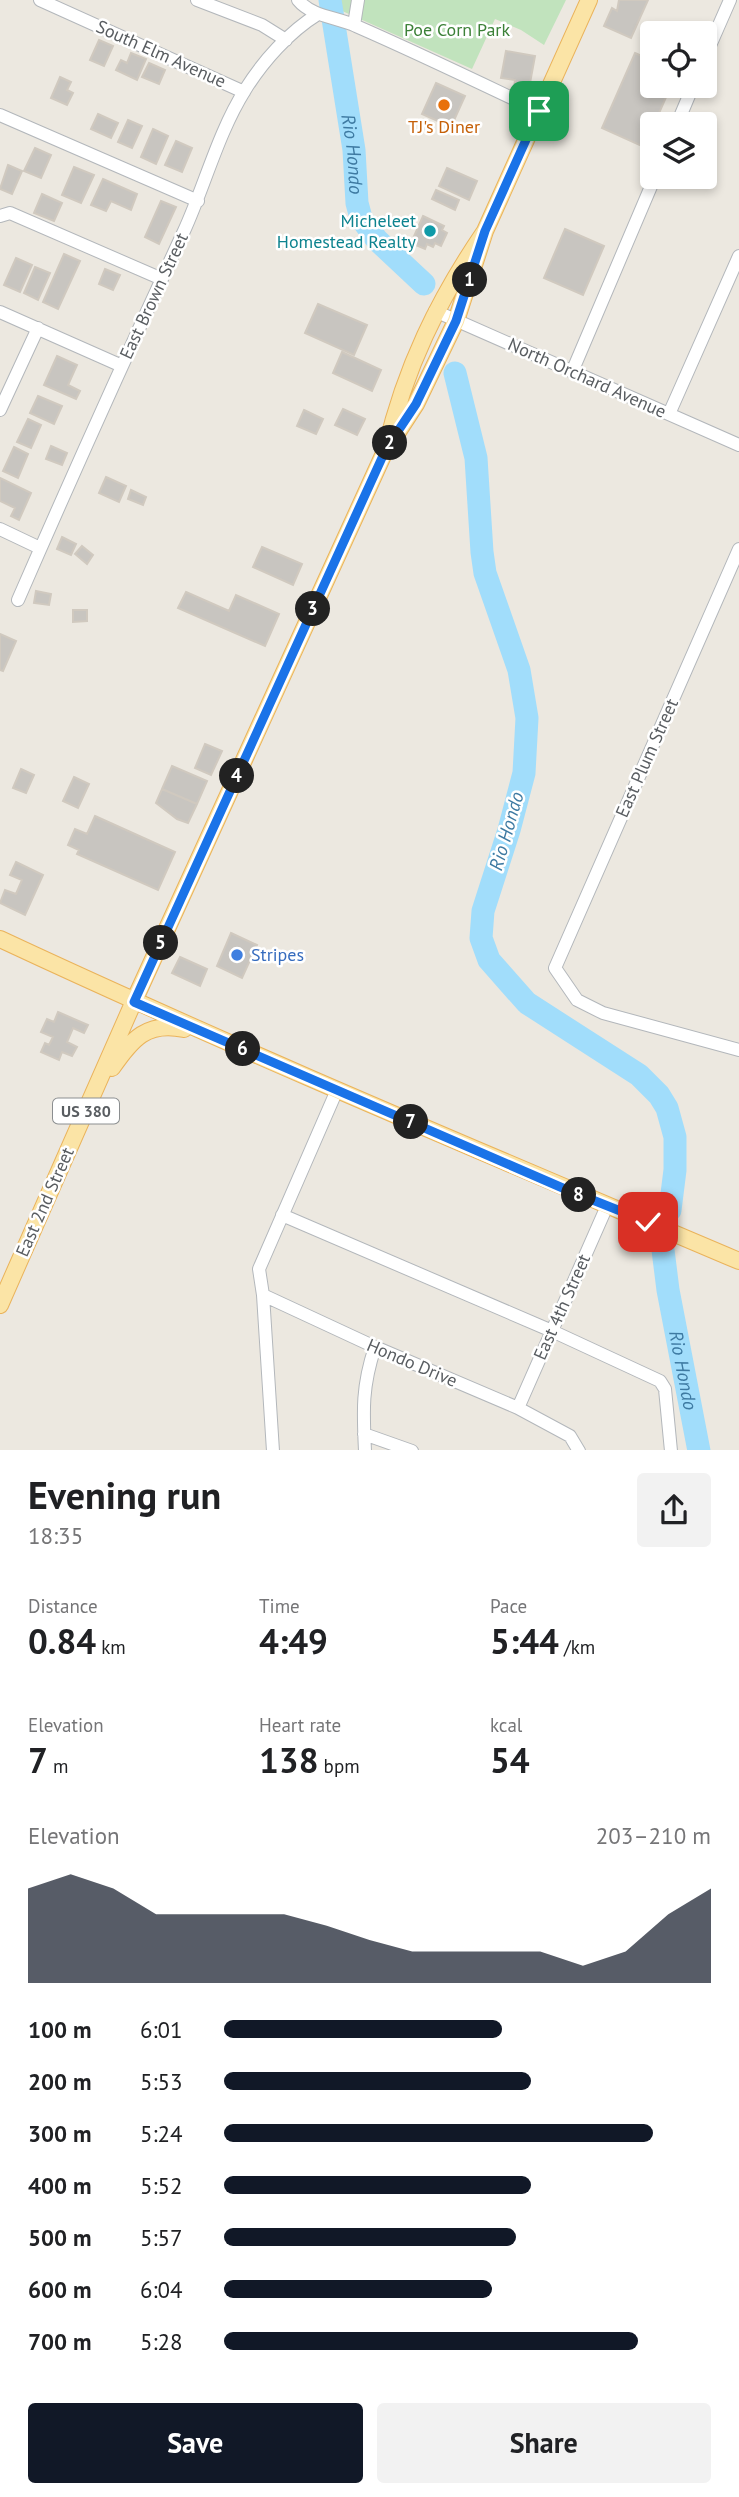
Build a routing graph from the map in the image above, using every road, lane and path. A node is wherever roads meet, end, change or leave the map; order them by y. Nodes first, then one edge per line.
1 (40, 0) edge
2 (197, 0) edge
3 (298, 0) edge
4 (358, 0) edge
5 (589, 0) edge
6 (730, 0) edge
7 (321, 14) junction
8 (349, 23) junction
9 (717, 30) edge
10 (286, 40) junction
11 (244, 92) junction
12 (539, 111) junction
13 (0, 115) edge
14 (649, 189) edge
15 (198, 201) junction
16 (0, 216) edge
17 (485, 231) junction
18 (739, 256) edge
19 (162, 279) junction
20 (435, 311) junction
21 (0, 312) edge
22 (456, 321) junction
23 (38, 328) junction
24 (122, 366) junction
25 (572, 372) junction
26 (0, 410) edge
27 (669, 414) junction
28 (739, 445) edge
29 (386, 449) junction
30 (0, 529) edge
31 (40, 548) junction
32 (739, 549) edge
33 (18, 600) dead end
34 (0, 939) edge
35 (134, 1002) junction
36 (210, 1035) junction
37 (739, 1050) edge
38 (337, 1090) junction
39 (91, 1098) junction
40 (607, 1206) junction
41 (282, 1215) junction
42 (739, 1261) edge
43 (263, 1295) junction
44 (0, 1305) edge
45 (552, 1331) junction
46 (375, 1347) junction
47 (518, 1408) junction
48 (365, 1434) junction
49 (273, 1450) edge
50 (365, 1450) edge
51 (409, 1450) edge
52 (578, 1450) edge
53 (671, 1450) edge

1 - 11 street, South Elm Avenue
2 - 10 street
3 - 7 street
4 - 8 street
5 - 12 main road, East 2nd Street / US 380
6 - 9 street
7 - 8 street
7 - 10 street, East Brown Street
8 - 12 street
10 - 11 street, East Brown Street
11 - 15 street, East Brown Street
12 - 17 main road, East 2nd Street / US 380
13 - 15 street
14 - 25 street
15 - 19 street, East Brown Street
16 - 19 street
17 - 20 main road, East 2nd Street / US 380
17 - 22 main road, East 2nd Street / US 380
18 - 27 street
19 - 24 street, East Brown Street
20 - 22 street, North Orchard Avenue
20 - 29 main road, East 2nd Street / US 380
21 - 23 street
22 - 25 street, North Orchard Avenue
22 - 29 main road, East 2nd Street / US 380
23 - 24 street
23 - 26 street
24 - 31 street, East Brown Street
25 - 27 street, North Orchard Avenue
27 - 28 street, North Orchard Avenue
29 - 35 main road, East 2nd Street / US 380
30 - 31 street
31 - 33 street, East Brown Street
32 - 37 street, East Plum Street
34 - 35 main road
35 - 36 main road
35 - 39 main road, East 2nd Street / US 380
36 - 38 main road
36 - 39 main road
38 - 40 main road
38 - 41 street
39 - 44 main road, East 2nd Street / US 380
40 - 42 main road
40 - 45 street, East 4th Street
41 - 43 street
41 - 45 street
43 - 46 street, Hondo Drive
43 - 49 street
45 - 47 street, East 4th Street
45 - 53 street
46 - 47 street, Hondo Drive
46 - 48 street
47 - 52 street, Hondo Drive
48 - 50 street
48 - 51 street

